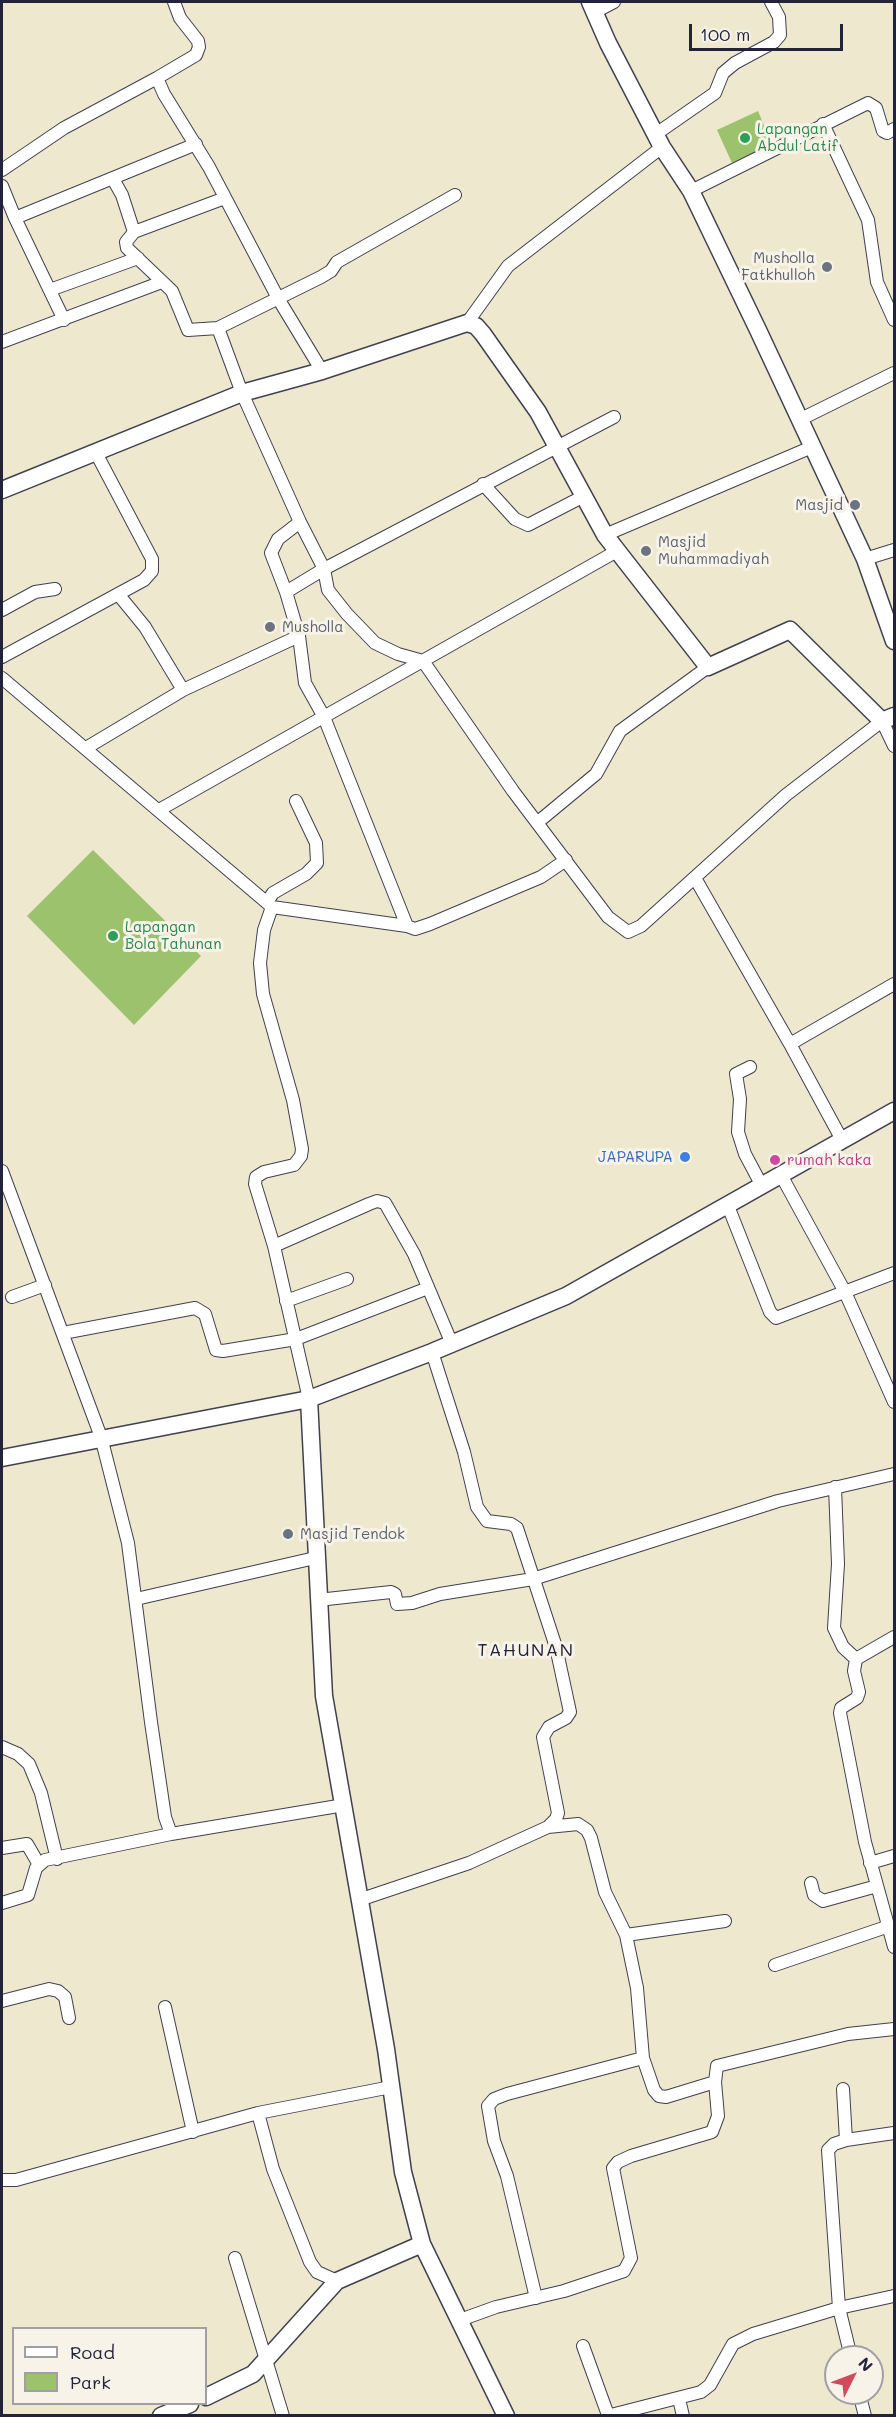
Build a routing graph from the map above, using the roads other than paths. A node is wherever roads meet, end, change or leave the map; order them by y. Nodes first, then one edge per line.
1 (174, 2) edge
2 (614, 2) edge
3 (771, 2) edge
4 (592, 7) edge
5 (157, 78) junction
6 (824, 123) junction
7 (894, 129) edge
8 (659, 140) junction
9 (196, 144) junction
10 (2, 170) edge
11 (113, 178) junction
12 (2, 186) edge
13 (691, 191) junction
14 (455, 195) dead end
15 (225, 198) junction
16 (15, 218) junction
17 (134, 232) junction
18 (138, 258) junction
19 (162, 282) junction
20 (50, 290) junction
21 (279, 300) junction
22 (64, 320) junction
23 (894, 320) edge
24 (467, 323) junction
25 (218, 328) junction
26 (2, 342) edge
27 (322, 371) junction
28 (894, 373) edge
29 (242, 393) junction
30 (614, 417) dead end
31 (799, 420) junction
32 (557, 447) junction
33 (812, 447) junction
34 (95, 451) junction
35 (483, 484) junction
36 (2, 490) edge
37 (584, 496) junction
38 (300, 522) junction
39 (605, 535) junction
40 (894, 550) edge
41 (617, 551) junction
42 (865, 559) junction
43 (324, 568) junction
44 (55, 589) dead end
45 (286, 592) junction
46 (118, 594) junction
47 (2, 610) edge
48 (299, 636) junction
49 (894, 641) edge
50 (2, 657) edge
51 (423, 661) junction
52 (708, 667) junction
53 (2, 678) edge
54 (183, 690) junction
55 (324, 717) junction
56 (888, 718) edge
57 (894, 746) edge
58 (86, 748) junction
59 (296, 801) dead end
60 (159, 810) junction
61 (538, 822) junction
62 (566, 861) junction
63 (695, 878) junction
64 (269, 904) junction
65 (407, 926) junction
66 (894, 984) edge
67 (790, 1044) junction
68 (750, 1067) dead end
69 (894, 1112) edge
70 (842, 1140) junction
71 (2, 1171) edge
72 (781, 1175) junction
73 (762, 1186) junction
74 (728, 1206) junction
75 (273, 1246) junction
76 (894, 1274) edge
77 (347, 1279) dead end
78 (45, 1285) junction
79 (428, 1288) junction
80 (844, 1292) junction
81 (12, 1297) dead end
82 (286, 1302) junction
83 (63, 1333) junction
84 (296, 1339) junction
85 (452, 1344) junction
86 (432, 1352) junction
87 (309, 1398) junction
88 (894, 1402) edge
89 (101, 1437) junction
90 (2, 1458) edge
91 (894, 1474) edge
92 (835, 1487) junction
93 (315, 1558) junction
94 (532, 1579) junction
95 (136, 1599) junction
96 (318, 1600) junction
97 (894, 1637) edge
98 (856, 1659) junction
99 (2, 1747) edge
100 (344, 1805) junction
101 (548, 1827) junction
102 (171, 1834) junction
103 (2, 1848) edge
104 (894, 1856) edge
105 (57, 1859) junction
106 (38, 1863) junction
107 (870, 1863) junction
108 (811, 1883) dead end
109 (877, 1886) junction
110 (359, 1900) junction
111 (2, 1903) edge
112 (890, 1920) edge
113 (725, 1921) dead end
114 (626, 1935) junction
115 (894, 1947) edge
116 (775, 1965) dead end
117 (2, 2001) edge
118 (165, 2007) dead end
119 (69, 2018) dead end
120 (894, 2029) edge
121 (643, 2058) junction
122 (715, 2082) junction
123 (391, 2086) junction
124 (843, 2089) dead end
125 (258, 2113) junction
126 (193, 2132) junction
127 (894, 2133) edge
128 (846, 2140) junction
129 (2, 2180) edge
130 (422, 2244) junction
131 (235, 2258) dead end
132 (338, 2281) junction
133 (894, 2296) edge
134 (536, 2298) junction
135 (839, 2308) junction
136 (460, 2320) junction
137 (848, 2345) edge
138 (583, 2346) dead end
139 (267, 2360) junction
140 (207, 2397) edge
141 (679, 2399) junction
142 (185, 2405) edge
143 (161, 2415) edge
144 (284, 2415) edge
145 (506, 2415) edge
146 (607, 2415) edge
147 (683, 2415) edge

1 - 5 street
2 - 4 street
3 - 8 street
4 - 8 street
5 - 9 street
5 - 10 street
6 - 7 street
6 - 13 street
6 - 23 street
8 - 13 street
8 - 24 street
9 - 11 street
9 - 15 street
11 - 16 street
11 - 17 street
12 - 16 street
13 - 31 street
14 - 21 street
15 - 17 street
15 - 21 street
16 - 20 street
17 - 18 street
18 - 19 street
18 - 20 street
19 - 22 street
19 - 25 street
20 - 22 street
21 - 25 street
21 - 27 street
22 - 26 street
24 - 27 street
24 - 32 street
25 - 29 street
27 - 29 street
28 - 31 street
29 - 34 street
29 - 38 street
30 - 32 street
31 - 33 street
32 - 35 street
32 - 37 street
33 - 39 street
33 - 42 street
34 - 36 street
34 - 46 street
35 - 37 street
35 - 43 street
37 - 39 street
38 - 43 street
38 - 45 street
39 - 41 street
40 - 42 street
41 - 51 street
41 - 52 street
42 - 49 street
43 - 45 street
43 - 51 street
44 - 47 street
45 - 48 street
46 - 50 street
46 - 54 street
48 - 54 street
48 - 55 street
51 - 55 street
51 - 61 street
52 - 56 street
52 - 61 street
53 - 58 street
54 - 58 street
55 - 60 street
55 - 65 street
56 - 57 street
56 - 63 street
58 - 60 street
59 - 64 street
60 - 64 street
61 - 62 street
62 - 63 street
62 - 65 street
63 - 67 street
64 - 65 street
64 - 75 street
66 - 67 street
67 - 70 street
68 - 73 street
69 - 70 street
70 - 72 street
71 - 78 street
72 - 73 street
72 - 80 street
73 - 74 street
74 - 80 street
74 - 85 street
75 - 79 street
75 - 82 street
76 - 80 street
77 - 82 street
78 - 81 street
78 - 83 street
79 - 84 street
79 - 85 street
80 - 88 street
82 - 84 street
83 - 84 street
83 - 89 street
84 - 87 street
85 - 86 street
86 - 87 street
86 - 94 street
87 - 89 street
87 - 93 street
89 - 90 street
89 - 95 street
91 - 92 street
92 - 94 street
92 - 98 street
93 - 95 street
93 - 96 street
94 - 96 street
94 - 101 street
95 - 102 street
96 - 100 street
97 - 98 street
98 - 107 street
99 - 105 street
100 - 102 street
100 - 110 street
101 - 110 street
101 - 114 street
102 - 105 street
103 - 106 street
104 - 107 street
105 - 106 street
106 - 111 street
107 - 109 street
108 - 109 street
109 - 112 street
110 - 123 street
112 - 115 street
112 - 116 street
113 - 114 street
114 - 121 street
117 - 119 street
118 - 126 street
120 - 122 street
121 - 122 street
121 - 134 street
122 - 134 street
123 - 125 street
123 - 130 street
124 - 128 street
125 - 126 street
125 - 132 street
126 - 129 street
127 - 128 street
128 - 135 street
130 - 132 street
130 - 136 street
131 - 139 street
132 - 139 street
133 - 135 street
134 - 136 street
135 - 137 street
135 - 141 street
136 - 145 street
138 - 146 street
139 - 140 street
139 - 144 street
141 - 146 street
141 - 147 street
142 - 143 street

